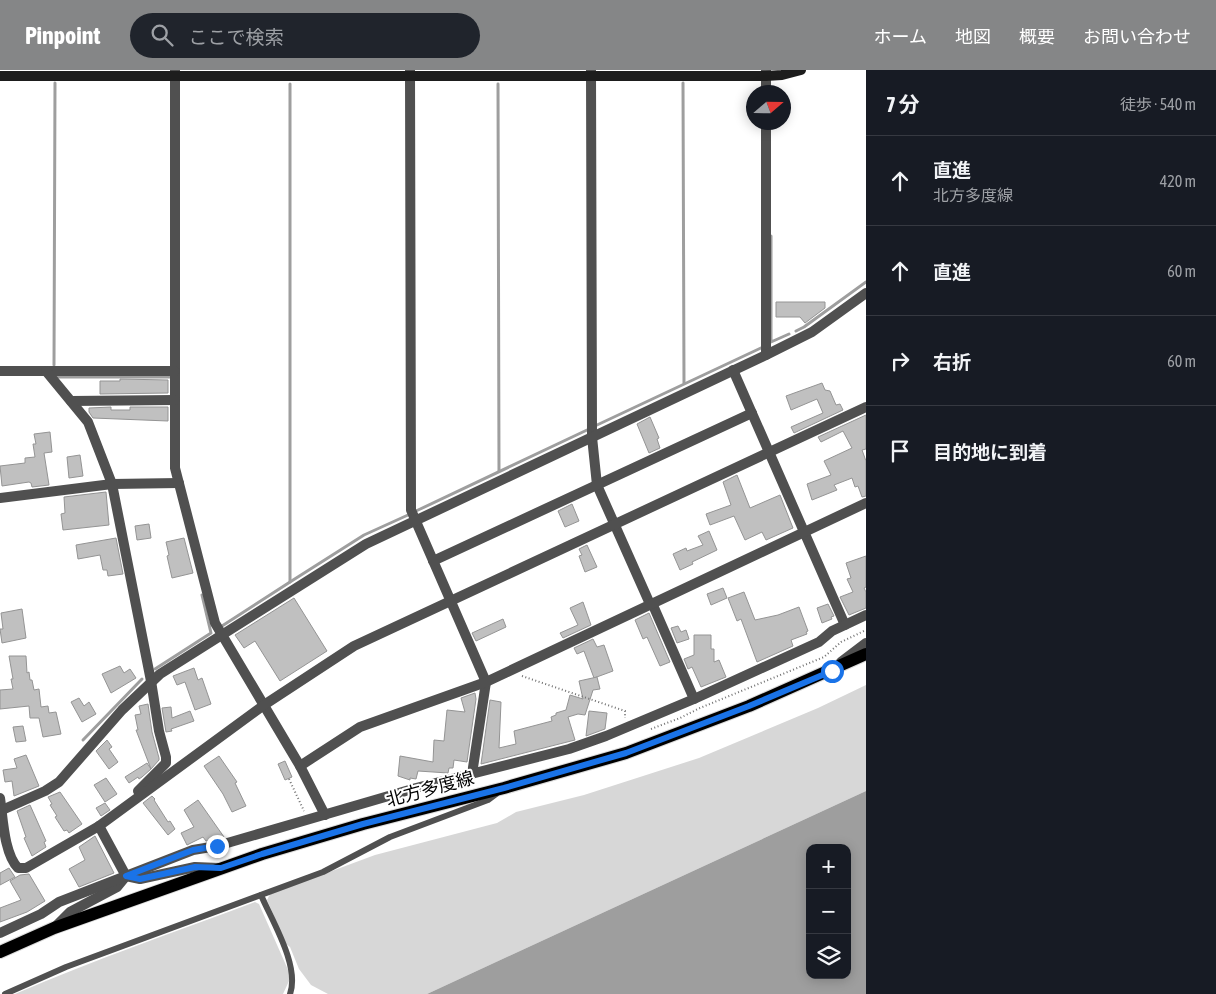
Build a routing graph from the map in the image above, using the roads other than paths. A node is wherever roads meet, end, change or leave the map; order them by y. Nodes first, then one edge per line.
1 (801, 70) edge
2 (175, 73) edge
3 (410, 73) edge
4 (591, 73) edge
5 (766, 73) edge
6 (0, 76) edge
7 (766, 130) edge
8 (866, 293) edge
9 (766, 355) junction
10 (46, 370) junction
11 (733, 370) junction
12 (0, 371) edge
13 (175, 371) junction
14 (175, 400) junction
15 (71, 401) junction
16 (866, 407) edge
17 (752, 413) junction
18 (592, 437) junction
19 (769, 452) junction
20 (179, 483) junction
21 (112, 484) junction
22 (597, 485) junction
23 (0, 498) edge
24 (866, 503) edge
25 (415, 520) junction
26 (614, 524) junction
27 (804, 532) junction
28 (433, 561) junction
29 (451, 601) junction
30 (651, 604) junction
31 (866, 615) edge
32 (845, 625) junction
33 (221, 635) junction
34 (866, 643) edge
35 (866, 654) edge
36 (832, 671) junction
37 (151, 681) junction
38 (486, 682) junction
39 (697, 704) junction
40 (264, 705) junction
41 (300, 766) junction
42 (472, 774) junction
43 (504, 788) junction
44 (0, 798) edge
45 (131, 803) junction
46 (1, 810) edge
47 (325, 815) junction
48 (99, 826) junction
49 (221, 868) junction
50 (126, 876) junction
51 (261, 895) junction
52 (54, 928) junction
53 (0, 933) edge
54 (0, 952) edge
55 (5, 994) edge
56 (290, 994) edge

1 - 5 street
2 - 3 street
2 - 6 street
2 - 13 street
3 - 4 street
3 - 25 street
4 - 5 street
4 - 18 street
7 - 9 street
8 - 9 street
9 - 11 street
10 - 12 street
10 - 13 street
10 - 15 street
11 - 17 street
11 - 18 street
13 - 14 street
14 - 15 street
14 - 20 street
15 - 21 street
16 - 19 street
17 - 19 street
17 - 22 street
18 - 22 street
18 - 25 street
19 - 26 street
19 - 27 street
20 - 21 street
20 - 33 street
21 - 23 street
21 - 37 street
22 - 26 street
22 - 28 street
24 - 27 street
25 - 28 street
25 - 33 street
26 - 29 street
26 - 30 street
27 - 30 street
27 - 32 street
28 - 29 street
29 - 38 street
29 - 40 street
30 - 38 street
30 - 39 street
31 - 32 street
32 - 39 street
33 - 37 street
33 - 40 street
34 - 36 street
35 - 36 main road, 北方多度線
36 - 43 main road, 北方多度線
37 - 45 street
37 - 46 street
38 - 41 street
38 - 42 street
39 - 42 street
40 - 41 street
40 - 45 street
41 - 47 street
42 - 47 street
43 - 49 main road, 北方多度線
43 - 51 lane
44 - 46 street
45 - 48 street
46 - 48 street
47 - 50 street
48 - 50 street
49 - 50 street
49 - 52 main road, 北方多度線
50 - 52 street
50 - 53 street
51 - 55 lane
51 - 56 lane
52 - 54 main road, 北方多度線

